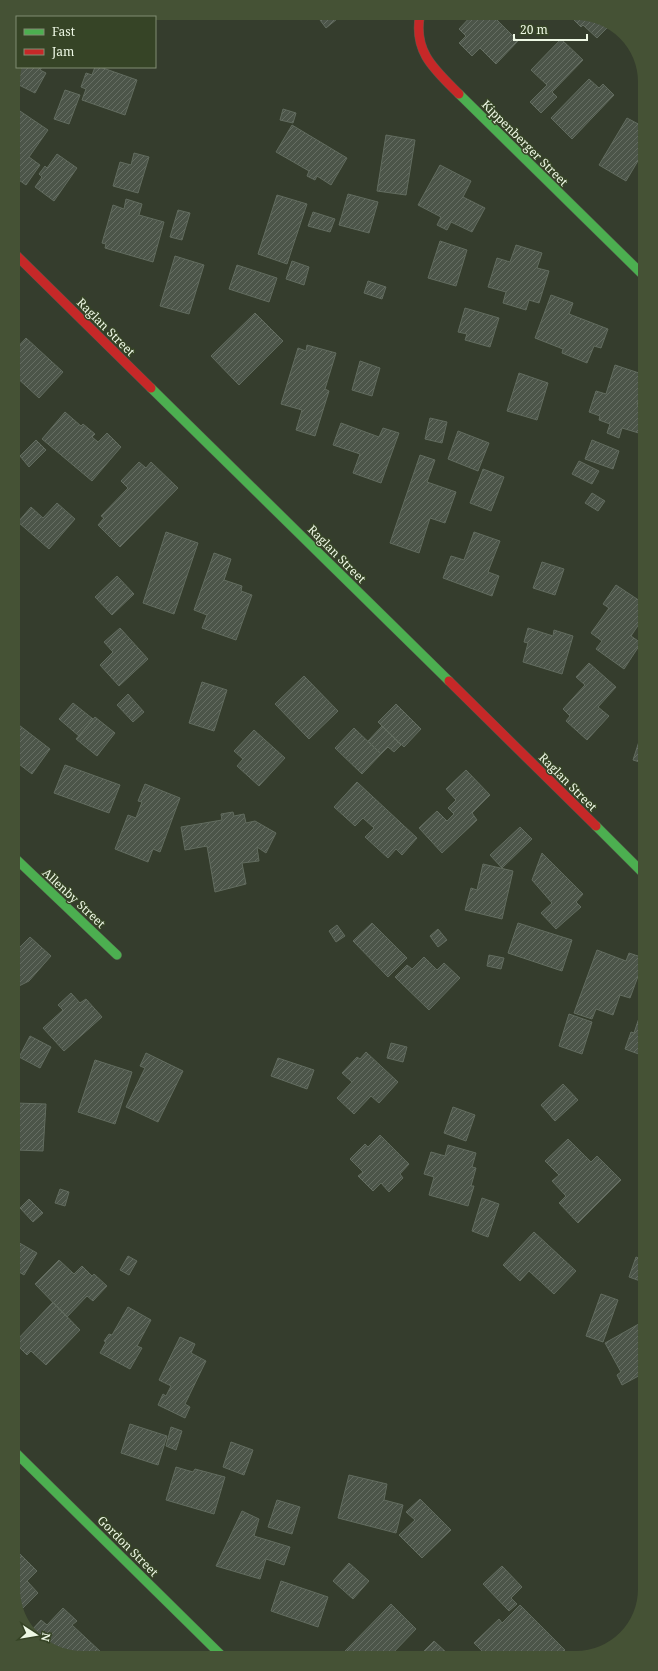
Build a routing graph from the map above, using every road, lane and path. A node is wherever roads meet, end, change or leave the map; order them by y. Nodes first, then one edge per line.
1 (419, 20) edge
2 (20, 259) edge
3 (638, 270) edge
4 (20, 863) edge
5 (638, 868) edge
6 (117, 955) dead end
7 (20, 1457) edge
8 (217, 1651) edge

1 - 3 street, Kippenberger Street
2 - 5 street, Raglan Street
4 - 6 street, Allenby Street
7 - 8 street, Gordon Street

